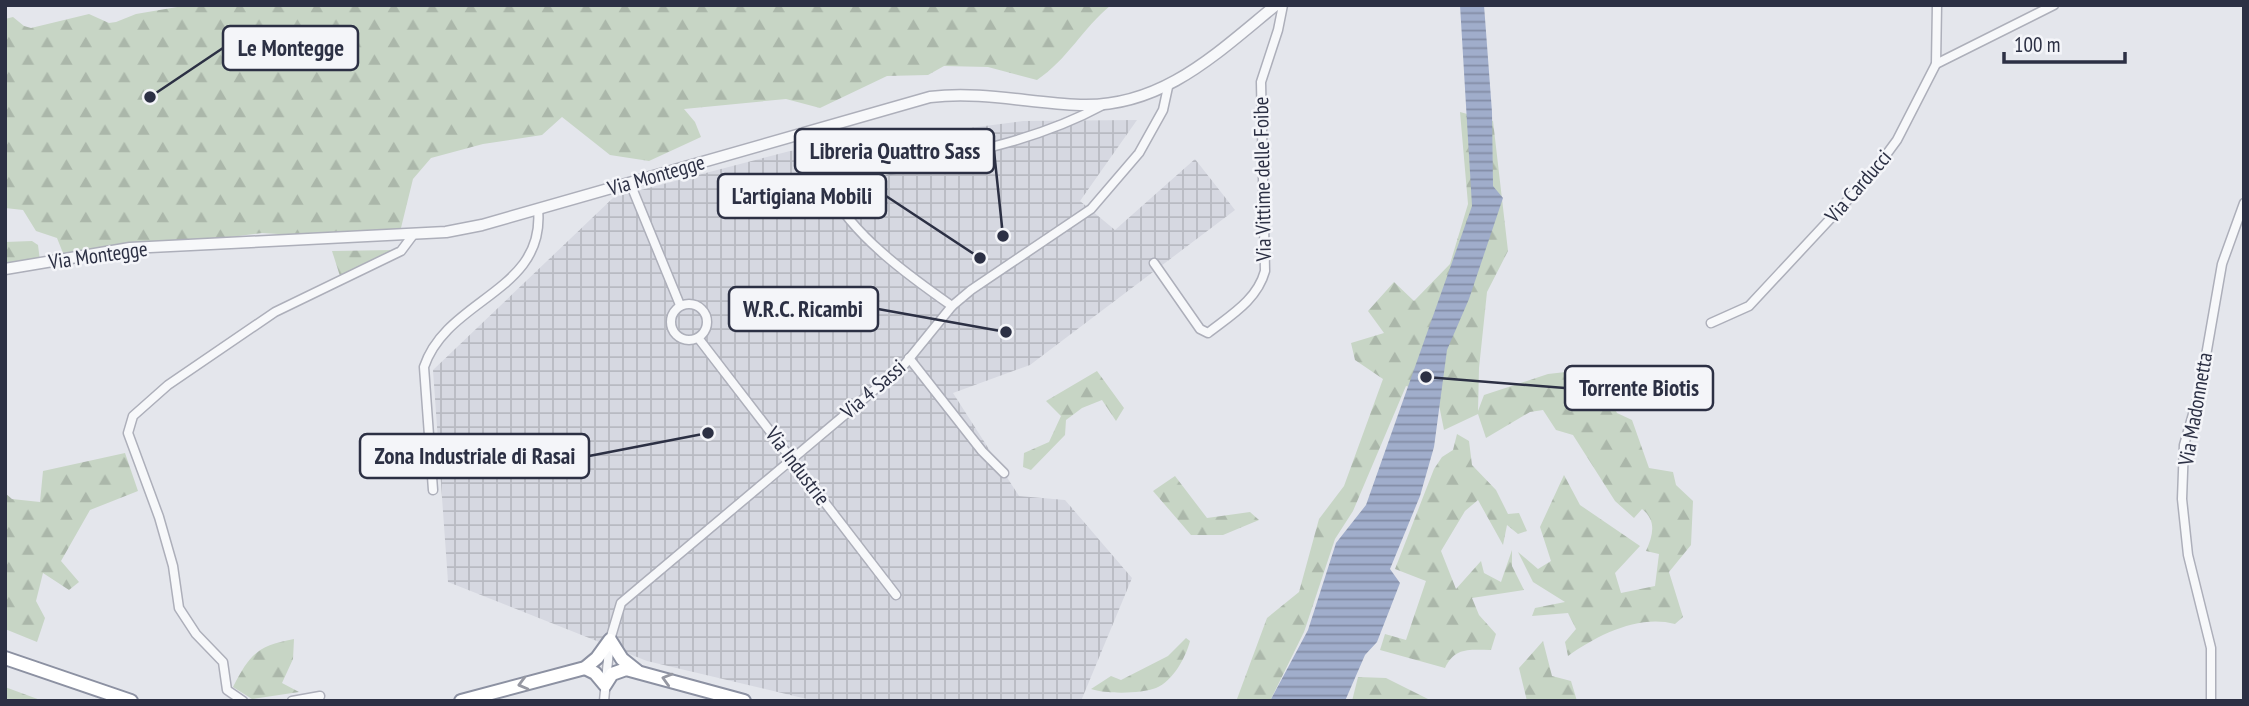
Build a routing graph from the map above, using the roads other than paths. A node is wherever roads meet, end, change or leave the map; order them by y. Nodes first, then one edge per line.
1 (1276, 5) edge
2 (1283, 5) edge
3 (1937, 5) edge
4 (2054, 5) edge
5 (1936, 64) junction
6 (1168, 87) junction
7 (1105, 103) junction
8 (631, 183) junction
9 (2244, 203) edge
10 (538, 209) junction
11 (413, 235) junction
12 (1154, 263) dead end
13 (5, 269) edge
14 (680, 305) junction
15 (952, 306) junction
16 (1711, 323) dead end
17 (699, 339) junction
18 (909, 358) junction
19 (793, 458) junction
20 (1004, 473) dead end
21 (433, 490) dead end
22 (896, 595) dead end
23 (610, 640) junction
24 (5, 657) edge
25 (585, 668) junction
26 (637, 671) junction
27 (605, 685) junction
28 (320, 696) dead end
29 (131, 701) edge
30 (243, 701) edge
31 (292, 701) edge
32 (461, 701) edge
33 (604, 701) edge
34 (744, 701) edge
35 (2211, 701) edge

1 - 6 street, Via Montegge
2 - 12 street, Via Vittime delle Foibe
3 - 5 street, Via Carducci
4 - 5 street
5 - 16 street, Via Carducci
6 - 7 street, Via Montegge
6 - 15 street, Via 4 Sassi
7 - 8 street, Via Montegge
7 - 15 street
8 - 10 street, Via Montegge
8 - 14 street
9 - 35 street, Via Madonnetta
10 - 11 street, Via Montegge
10 - 21 street
11 - 13 street, Via Montegge
11 - 30 street
14 - 17 street
14 - 17 street, Via Industrie
15 - 18 street, Via 4 Sassi
17 - 19 street, Via Industrie
18 - 19 street, Via 4 Sassi
18 - 20 street
19 - 22 street, Via Industrie
19 - 23 street, Via 4 Sassi
23 - 25 highway
23 - 26 highway
23 - 27 street, Via 4 Sassi
24 - 29 highway
25 - 27 highway
25 -> 32 highway
26 - 27 highway
34 -> 26 highway
27 - 33 street, Via 4 Sassi
28 - 31 street

